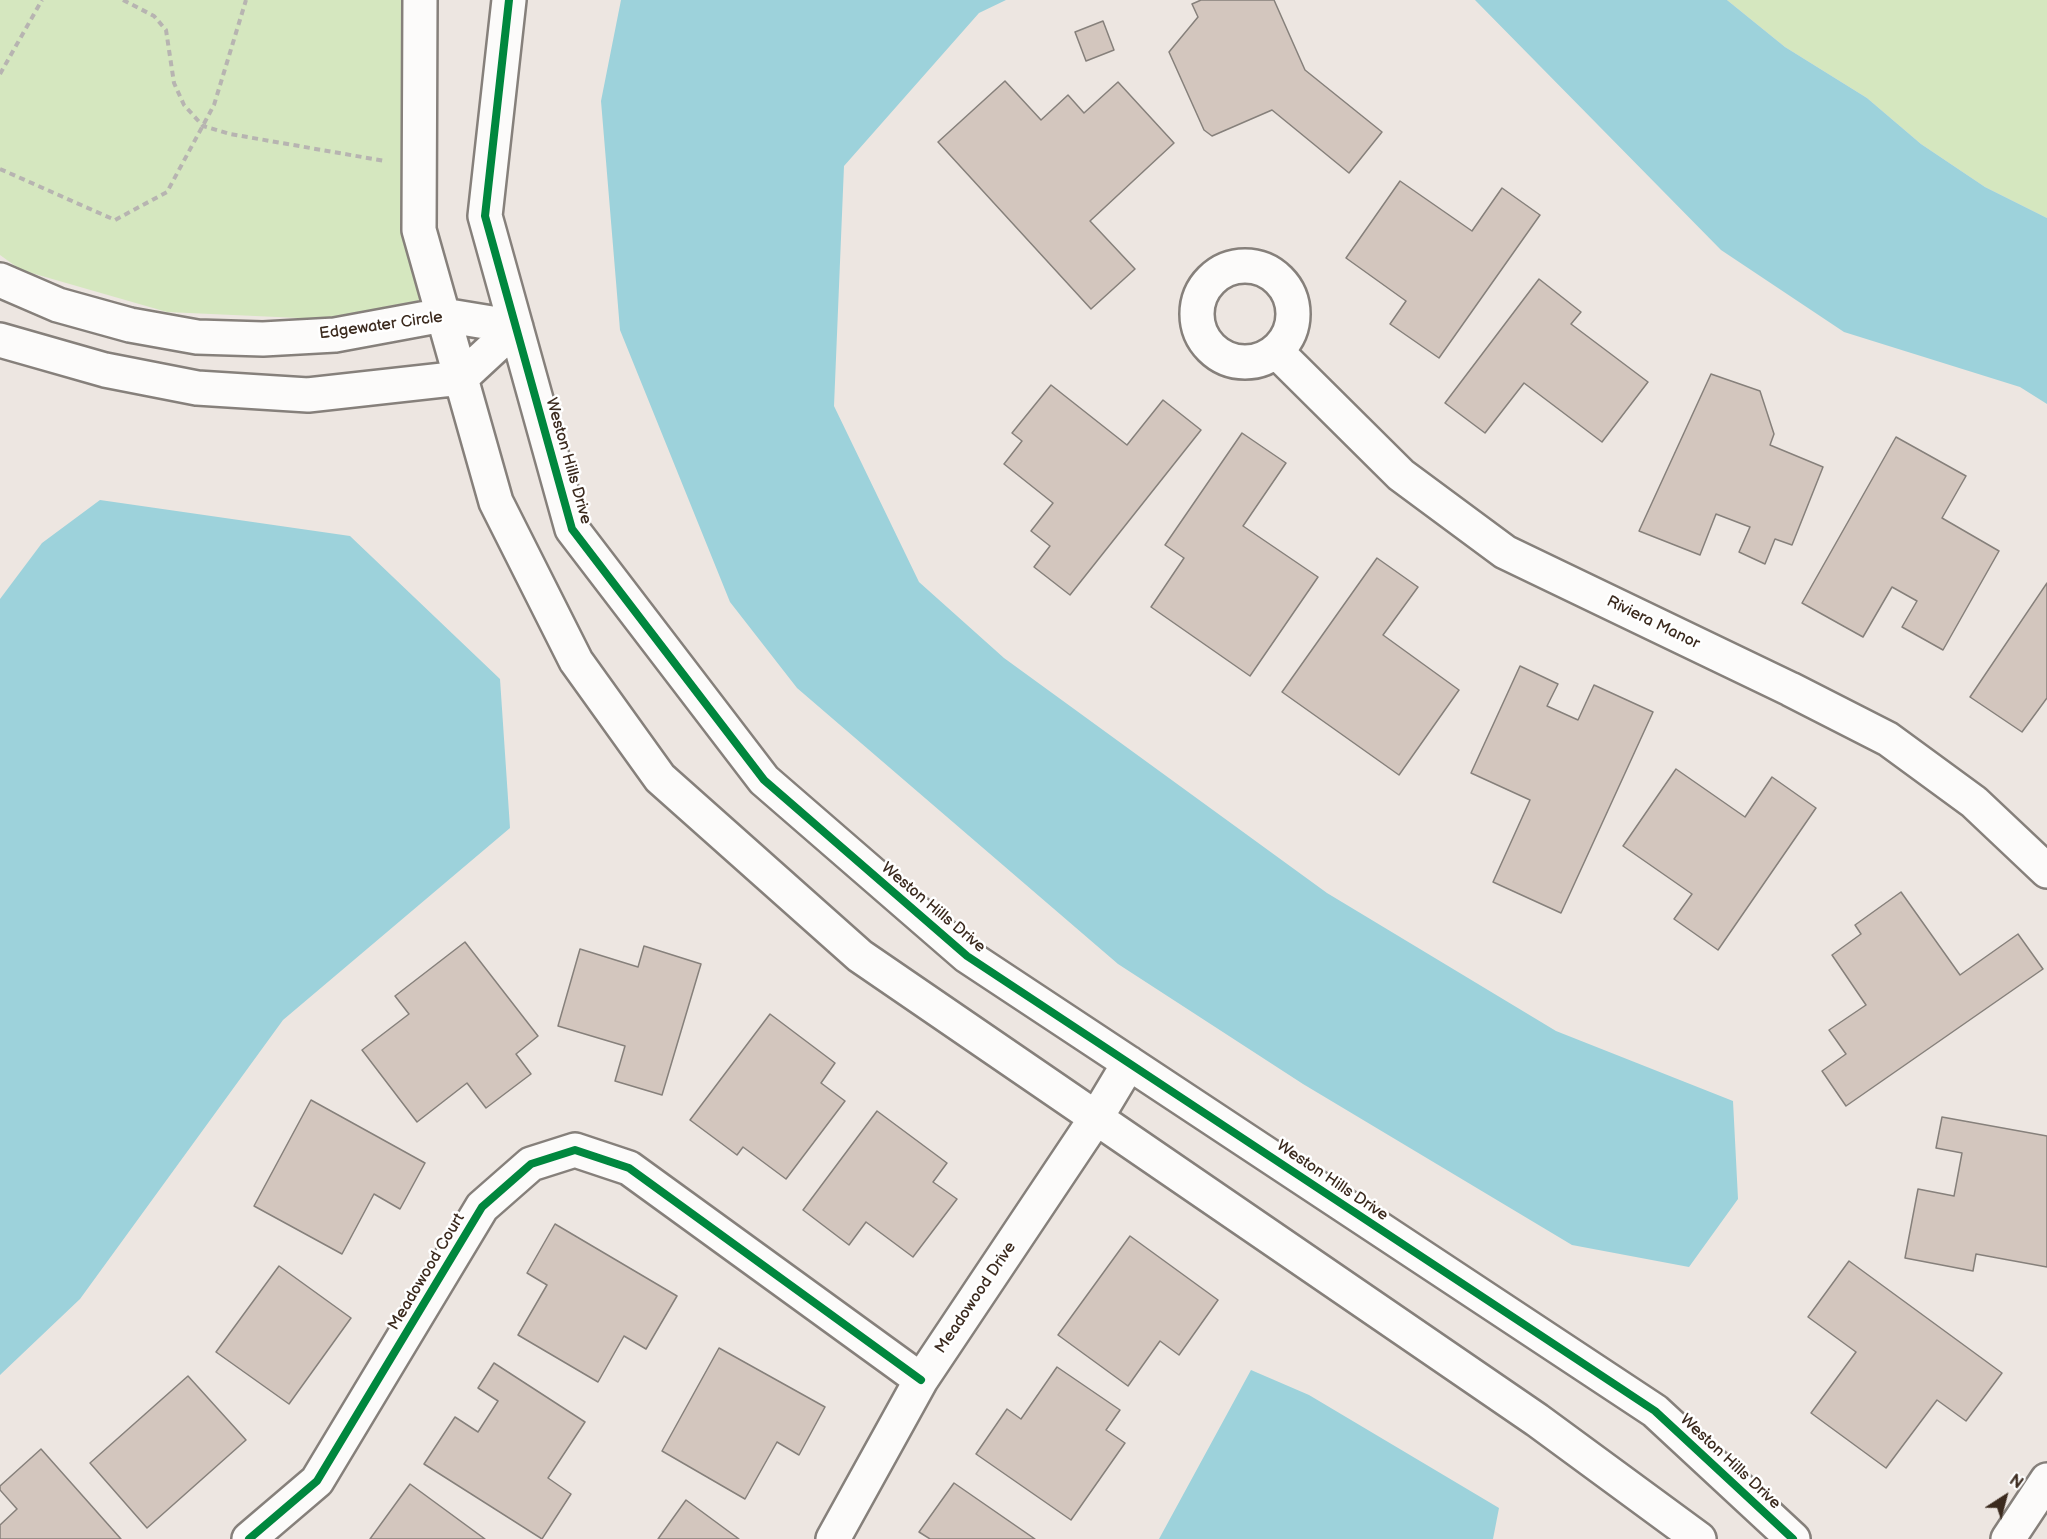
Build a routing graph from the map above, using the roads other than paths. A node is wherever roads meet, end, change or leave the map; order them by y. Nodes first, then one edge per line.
1 (420, 0) edge
2 (509, 0) edge
3 (0, 280) edge
4 (443, 315) junction
5 (516, 327) junction
6 (0, 340) edge
7 (1277, 352) dead end
8 (461, 378) junction
9 (2047, 871) edge
10 (1129, 1063) junction
11 (1096, 1118) junction
12 (921, 1380) junction
13 (2047, 1480) edge
14 (249, 1539) edge
15 (833, 1539) edge
16 (1700, 1539) edge
17 (1793, 1539) edge
18 (2008, 1539) edge

1 - 4 street
2 - 5 street, Weston Hills Drive
3 - 4 street, Edgewater Circle
4 - 5 street, Edgewater Circle
4 - 8 street
5 - 8 street
5 - 10 street, Weston Hills Drive
6 - 8 street
7 - 9 street, Riviera Manor
8 - 11 street
10 - 11 street, Meadowood Drive
10 - 17 street, Weston Hills Drive
11 - 12 street, Meadowood Drive
11 - 16 street
12 - 14 street, Meadowood Court
12 - 15 street, Meadowood Drive
13 - 18 street

